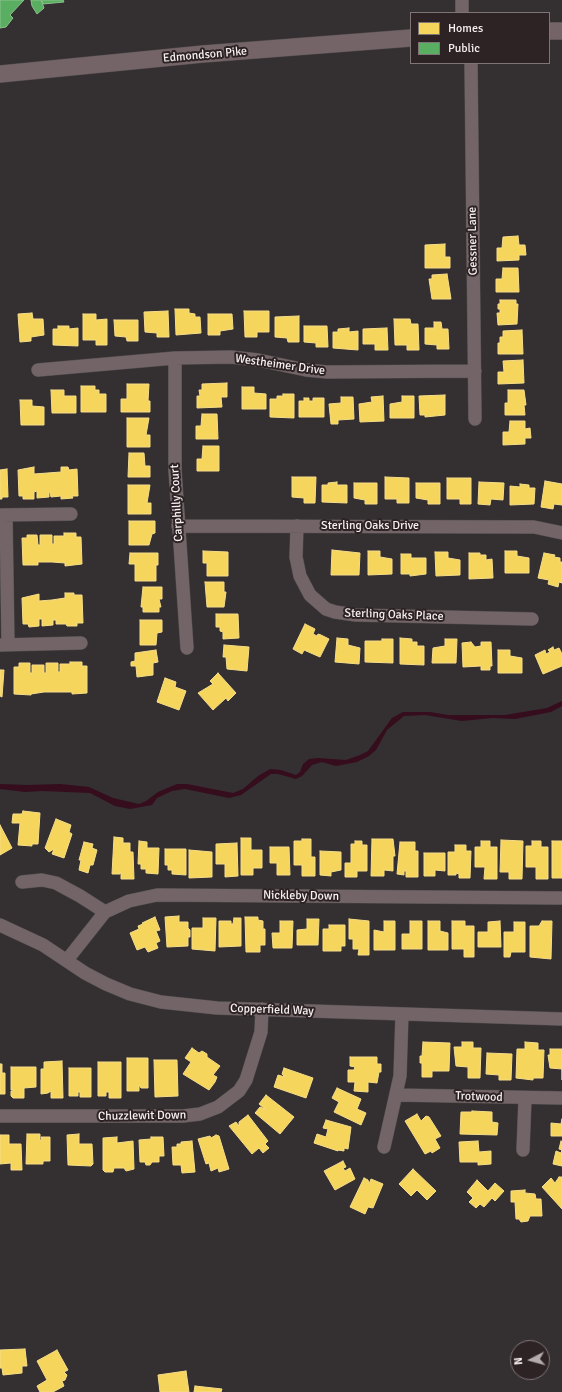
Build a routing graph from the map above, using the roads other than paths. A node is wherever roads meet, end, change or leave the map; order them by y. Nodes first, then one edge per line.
1 (462, 0) edge
2 (462, 12) edge
3 (550, 31) edge
4 (562, 31) edge
5 (410, 38) edge
6 (471, 64) edge
7 (0, 74) edge
8 (175, 358) junction
9 (38, 370) dead end
10 (475, 371) junction
11 (475, 419) dead end
12 (71, 514) dead end
13 (3, 515) edge
14 (178, 526) junction
15 (297, 526) junction
16 (562, 533) edge
17 (532, 620) dead end
18 (81, 643) dead end
19 (4, 645) edge
20 (187, 648) dead end
21 (22, 882) dead end
22 (562, 898) edge
23 (105, 912) junction
24 (0, 925) edge
25 (67, 960) junction
26 (262, 1009) junction
27 (402, 1014) junction
28 (562, 1019) edge
29 (396, 1095) junction
30 (562, 1098) edge
31 (525, 1099) junction
32 (0, 1116) edge
33 (384, 1147) dead end
34 (523, 1150) dead end

1 - 2 street
3 - 4 main road
5 - 7 main road, Edmondson Pike
6 - 10 street, Gessner Lane
8 - 9 street, Westheimer Drive
8 - 10 street, Westheimer Drive
8 - 14 street, Carphilly Court
10 - 11 street, Gessner Lane
12 - 13 street
13 - 19 street
14 - 15 street, Sterling Oaks Drive
14 - 20 street, Carphilly Court
15 - 16 street, Sterling Oaks Drive
15 - 17 street, Sterling Oaks Place
18 - 19 street
21 - 23 street
22 - 23 street, Nickleby Down
23 - 25 street, Nickleby Down
24 - 25 street, Copperfield Way
25 - 26 street, Copperfield Way
26 - 27 street, Copperfield Way
26 - 32 street, Chuzzlewit Down
27 - 28 street, Copperfield Way
27 - 29 street
29 - 31 street, Trotwood
29 - 33 street
30 - 31 street, Trotwood
31 - 34 street

